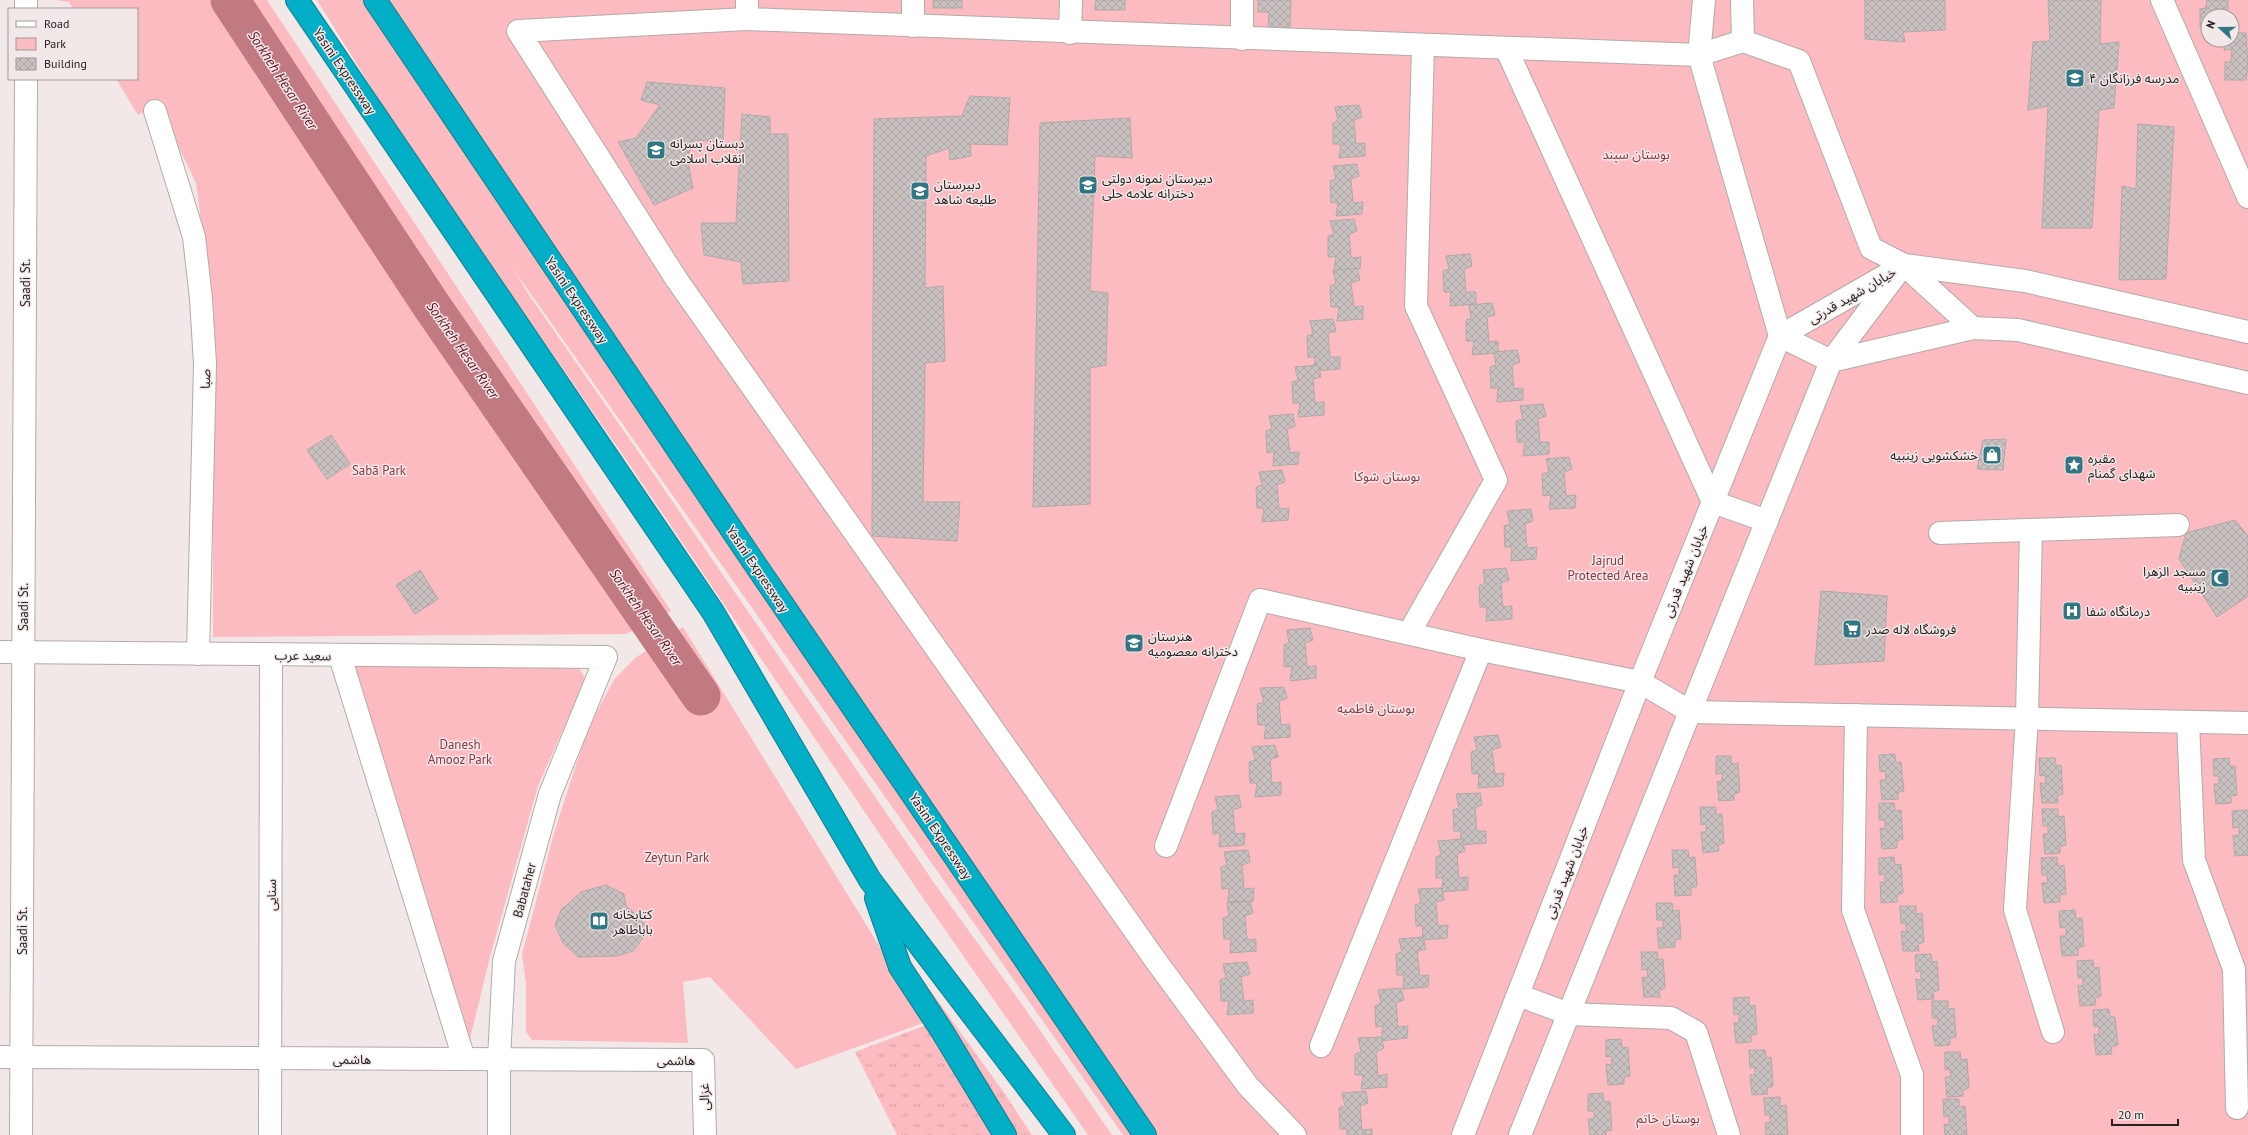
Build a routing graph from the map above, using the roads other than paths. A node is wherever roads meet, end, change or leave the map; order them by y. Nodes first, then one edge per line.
1 (297, 0) edge
2 (375, 0) edge
3 (913, 0) edge
4 (1071, 0) edge
5 (1242, 0) edge
6 (1704, 0) edge
7 (1742, 0) edge
8 (2162, 0) edge
9 (747, 10) edge
10 (913, 26) junction
11 (1070, 33) junction
12 (1242, 39) junction
13 (1743, 41) junction
14 (1423, 45) junction
15 (1506, 48) junction
16 (1699, 55) junction
17 (26, 80) edge
18 (155, 111) dead end
19 (2248, 197) edge
20 (1904, 265) junction
21 (1974, 328) junction
22 (2248, 332) edge
23 (1780, 336) junction
24 (1831, 361) junction
25 (2248, 383) edge
26 (1713, 502) junction
27 (1767, 521) junction
28 (2178, 525) dead end
29 (2031, 530) junction
30 (1940, 533) dead end
31 (1409, 633) junction
32 (1481, 650) junction
33 (0, 652) edge
34 (23, 652) junction
35 (198, 654) junction
36 (271, 654) junction
37 (340, 656) junction
38 (606, 657) joint
39 (1640, 682) junction
40 (1691, 712) junction
41 (1856, 715) junction
42 (2027, 718) junction
43 (2188, 722) junction
44 (2248, 723) edge
45 (1166, 846) dead end
46 (870, 880) junction
47 (1518, 995) junction
48 (1569, 1014) junction
49 (2053, 1032) dead end
50 (1321, 1046) dead end
51 (0, 1057) edge
52 (21, 1057) junction
53 (270, 1058) junction
54 (464, 1059) junction
55 (499, 1059) junction
56 (703, 1060) joint
57 (2237, 1108) dead end
58 (21, 1135) edge
59 (270, 1135) edge
60 (499, 1135) edge
61 (705, 1135) edge
62 (1005, 1135) edge
63 (1064, 1135) edge
64 (1145, 1135) edge
65 (1295, 1135) edge
66 (1463, 1135) edge
67 (1520, 1135) edge
68 (1729, 1135) edge
69 (1912, 1135) edge

1 - 46 highway, Yasini Expressway
2 - 64 highway, Yasini Expressway
3 - 10 street
4 - 11 street
5 - 12 street
6 - 16 street
7 - 13 street
8 - 19 street
9 - 10 street
9 - 65 street
10 - 11 street
11 - 12 street
12 - 14 street
13 - 16 street
13 - 20 street
14 - 15 street
14 - 31 street
15 - 16 street
15 - 26 street
16 - 23 street
17 - 34 street, Saadi St.
18 - 35 street, صبا
20 - 21 street
20 - 22 street
20 - 23 street, خیابان شهید قدرتی
20 - 24 street, خیابان شهید قدرتی
21 - 24 street
21 - 25 street
23 - 24 street
23 - 26 street, خیابان شهید قدرتی
24 - 27 street, خیابان شهید قدرتی
26 - 27 street
26 - 39 street, خیابان شهید قدرتی
27 - 40 street, خیابان شهید قدرتی
28 - 29 street
29 - 30 street
29 - 42 street
31 - 32 street
31 - 45 street
32 - 39 street
32 - 50 street
33 - 34 street, سعید عرب
34 - 35 street, سعید عرب
34 - 52 street, Saadi St.
35 - 36 street, سعید عرب
36 - 37 street, سعید عرب
36 - 53 street, سنایی
37 - 38 street, سعید عرب
37 - 54 street
38 - 55 street, Babataher
39 - 40 street
39 - 47 street, خیابان شهید قدرتی
40 - 41 street
40 - 48 street, خیابان شهید قدرتی
41 - 42 street
41 - 69 street
42 - 43 street
42 - 49 street
43 - 44 street
43 - 57 street
46 - 62 highway
46 - 63 highway, Yasini Expressway
47 - 48 street
47 - 66 street, خیابان شهید قدرتی
48 - 67 street, خیابان شهید قدرتی
48 - 68 street
51 - 52 street, هاشمی
52 - 53 street, هاشمی
52 - 58 street, Saadi St.
53 - 54 street, هاشمی
53 - 59 street, سنایی
54 - 55 street, هاشمی
55 - 56 street, هاشمی
55 - 60 street, Babataher
56 - 61 street, غزالی

